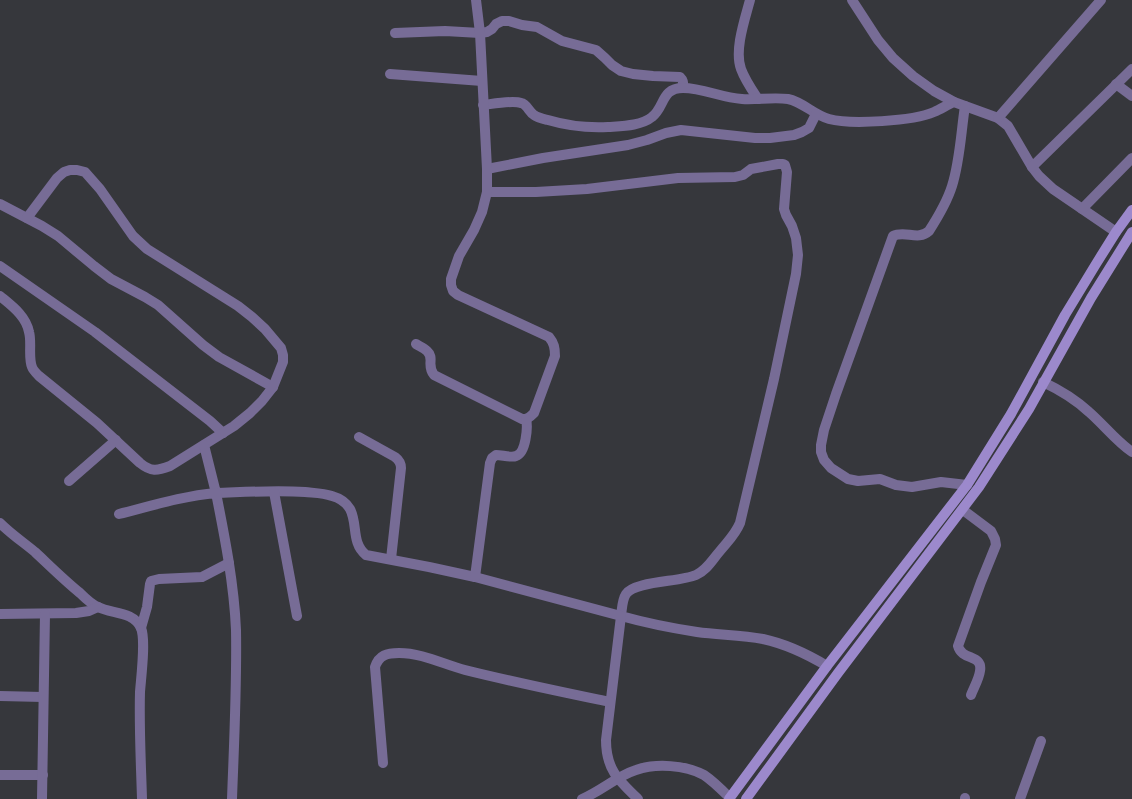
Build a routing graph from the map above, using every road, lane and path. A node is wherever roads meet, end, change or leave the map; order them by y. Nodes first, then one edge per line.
1 (476, 0) edge
2 (750, 0) edge
3 (852, 0) edge
4 (1101, 0) edge
5 (395, 33) dead end
6 (480, 33) junction
7 (1132, 69) edge
8 (390, 74) dead end
9 (482, 81) junction
10 (1116, 84) junction
11 (683, 88) junction
12 (1132, 96) edge
13 (758, 100) junction
14 (954, 102) junction
15 (483, 105) junction
16 (965, 106) junction
17 (816, 114) junction
18 (998, 118) junction
19 (1132, 158) edge
20 (1032, 167) junction
21 (487, 169) junction
22 (487, 192) junction
23 (0, 204) edge
24 (1082, 209) junction
25 (1132, 210) edge
26 (27, 218) junction
27 (1116, 232) junction
28 (1132, 232) edge
29 (0, 266) edge
30 (0, 296) edge
31 (416, 344) dead end
32 (1044, 382) junction
33 (273, 387) junction
34 (526, 419) junction
35 (223, 433) junction
36 (359, 437) dead end
37 (116, 440) junction
38 (204, 445) junction
39 (1132, 452) edge
40 (69, 481) dead end
41 (967, 485) junction
42 (274, 492) junction
43 (216, 493) junction
44 (963, 510) junction
45 (119, 514) dead end
46 (0, 523) edge
47 (391, 559) junction
48 (229, 564) junction
49 (475, 577) junction
50 (98, 607) junction
51 (0, 614) edge
52 (45, 614) junction
53 (297, 616) dead end
54 (621, 616) junction
55 (141, 628) junction
56 (827, 666) junction
57 (971, 694) dead end
58 (0, 696) edge
59 (43, 697) junction
60 (610, 702) junction
61 (1041, 741) dead end
62 (383, 764) dead end
63 (0, 775) edge
64 (43, 775) junction
65 (618, 779) junction
66 (729, 798) edge
67 (42, 799) edge
68 (142, 799) edge
69 (232, 799) edge
70 (582, 799) edge
71 (638, 799) edge
72 (746, 799) edge
73 (1020, 799) edge

1 - 6 street
2 - 13 street
3 - 14 street
4 - 18 street
5 - 6 street
6 - 9 street
6 - 11 street
7 - 10 street
8 - 9 street
9 - 15 street
10 - 12 street
10 - 20 street
11 - 13 street
11 - 15 street
13 - 17 street
14 - 16 street
14 - 17 street
15 - 21 street
16 - 18 street
16 - 41 street
17 - 21 street
18 - 20 street
19 - 24 street
20 - 24 street
21 - 22 street
22 - 34 street
22 - 54 street
23 - 26 street
24 - 27 street
25 - 27 street
26 - 33 street
26 - 33 street
27 - 41 street
28 - 32 street
29 - 35 street
30 - 37 street
31 - 34 street
32 - 39 street
32 - 44 street
33 - 35 street
34 - 49 street
35 - 38 street
36 - 47 street
37 - 38 street
37 - 40 street
38 - 43 street
41 - 56 street
42 - 43 street
42 - 47 street
42 - 53 street
43 - 45 street
43 - 48 street
44 - 57 street
44 - 72 street
46 - 50 street
47 - 49 street
48 - 55 street
48 - 69 street
49 - 54 street
50 - 52 street
50 - 55 street
51 - 52 street
52 - 59 street
54 - 56 street
54 - 60 street
55 - 68 street
56 - 66 street
58 - 59 street
59 - 64 street
60 - 62 street
60 - 65 street
61 - 73 street
63 - 64 street
64 - 67 street
65 - 66 street
65 - 70 street
65 - 71 street

